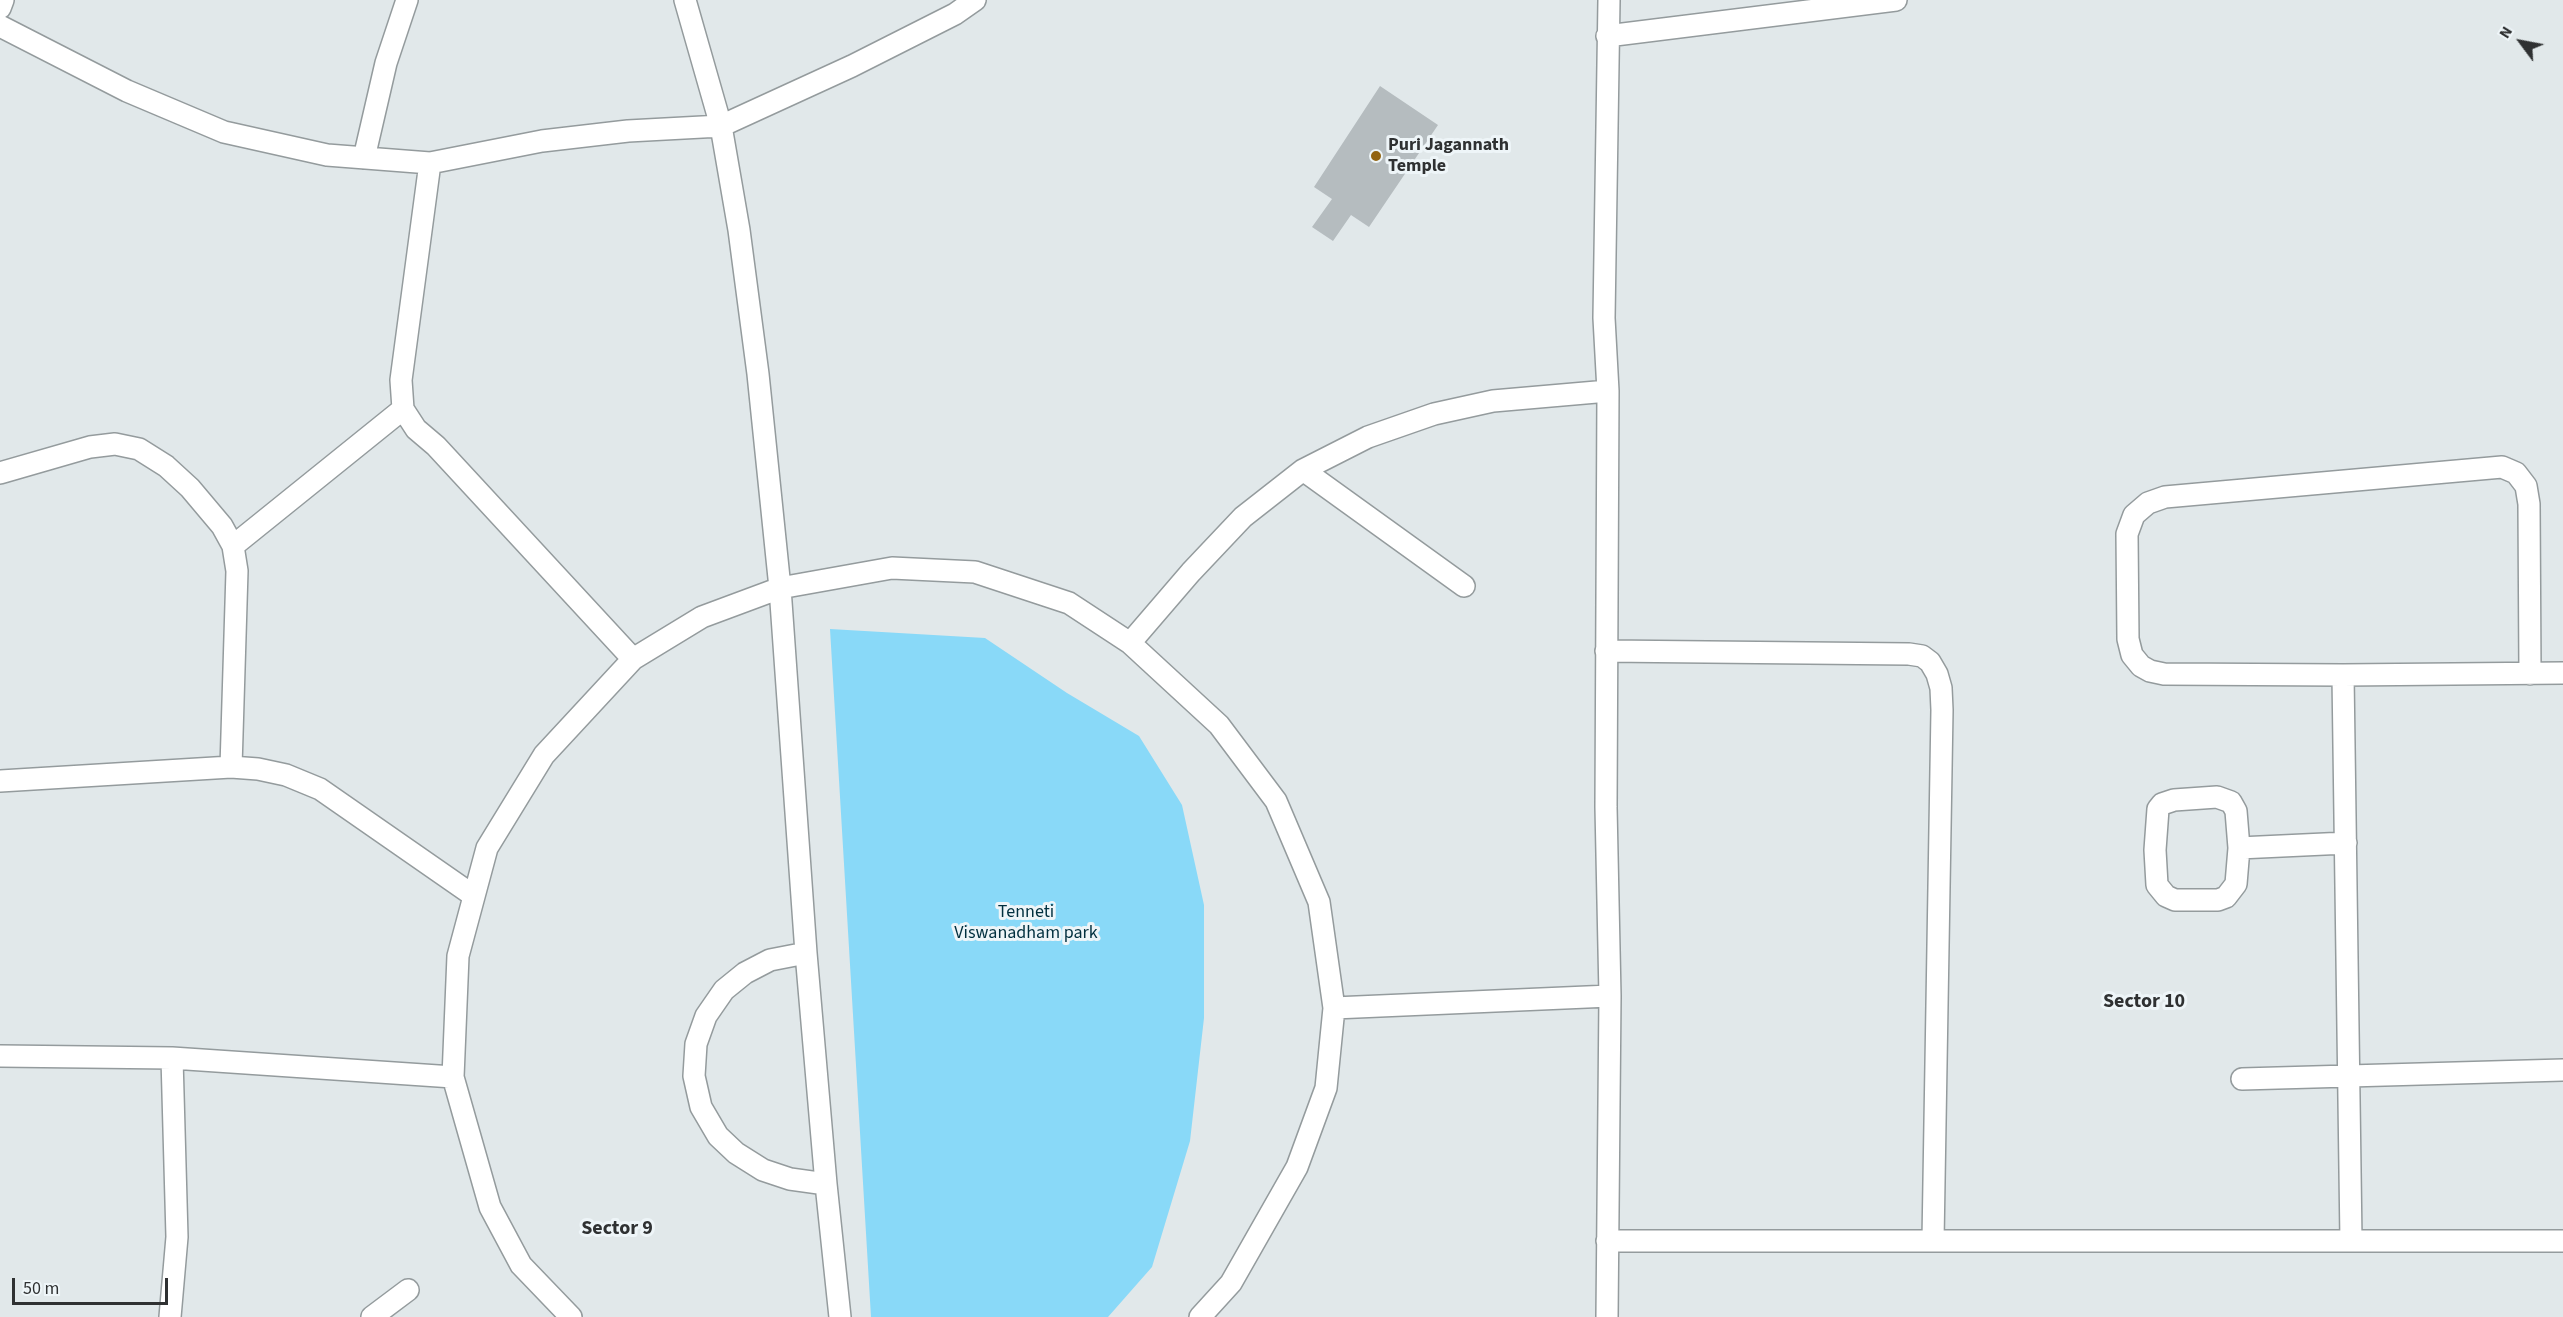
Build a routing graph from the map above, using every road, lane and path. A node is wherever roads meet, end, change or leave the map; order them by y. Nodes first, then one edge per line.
1 (3, 0) edge
2 (407, 0) edge
3 (685, 0) edge
4 (975, 0) edge
5 (1609, 0) edge
6 (1896, 0) edge
7 (0, 8) edge
8 (0, 26) edge
9 (1607, 36) junction
10 (721, 126) junction
11 (364, 158) junction
12 (430, 163) junction
13 (1608, 391) junction
14 (403, 409) junction
15 (1303, 470) junction
16 (0, 472) edge
17 (234, 546) junction
18 (1464, 586) dead end
19 (780, 588) junction
20 (1130, 643) junction
21 (1606, 651) junction
22 (633, 659) junction
23 (2563, 673) edge
24 (2530, 674) junction
25 (2343, 675) junction
26 (231, 767) junction
27 (0, 781) edge
28 (2346, 843) junction
29 (2239, 848) junction
30 (474, 896) junction
31 (807, 953) junction
32 (1610, 996) junction
33 (1334, 1008) junction
34 (0, 1056) edge
35 (172, 1058) junction
36 (2563, 1070) edge
37 (453, 1077) junction
38 (2348, 1077) junction
39 (2242, 1080) dead end
40 (826, 1184) junction
41 (1607, 1240) junction
42 (1934, 1240) junction
43 (2351, 1240) junction
44 (2563, 1241) edge
45 (408, 1290) dead end
46 (170, 1317) edge
47 (372, 1317) edge
48 (571, 1317) edge
49 (840, 1317) edge
50 (1200, 1317) edge
51 (1607, 1317) edge

1 - 7 street
2 - 11 street
3 - 10 street
4 - 10 street
5 - 9 street
6 - 9 street
8 - 11 street
9 - 13 street
10 - 12 street
10 - 19 street
11 - 12 street
12 - 14 street
13 - 15 street
13 - 21 street
14 - 17 street
14 - 22 street
15 - 18 street
15 - 20 street
16 - 17 street
17 - 26 street
19 - 20 street
19 - 22 street
19 - 31 street
20 - 33 street
21 - 32 street
21 - 42 street
22 - 30 street
23 - 24 street
24 - 25 street
24 - 25 street
25 - 28 street
26 - 27 street
26 - 30 street
28 - 29 street
28 - 38 street
29 - 29 street
30 - 37 street
31 - 40 street
31 - 40 street
32 - 33 street
32 - 41 street
33 - 50 street
34 - 35 street
35 - 37 street
35 - 46 street
36 - 38 street
37 - 48 street
38 - 39 street
38 - 43 street
40 - 49 street
41 - 42 street
41 - 51 street
42 - 43 street
43 - 44 street
45 - 47 street

